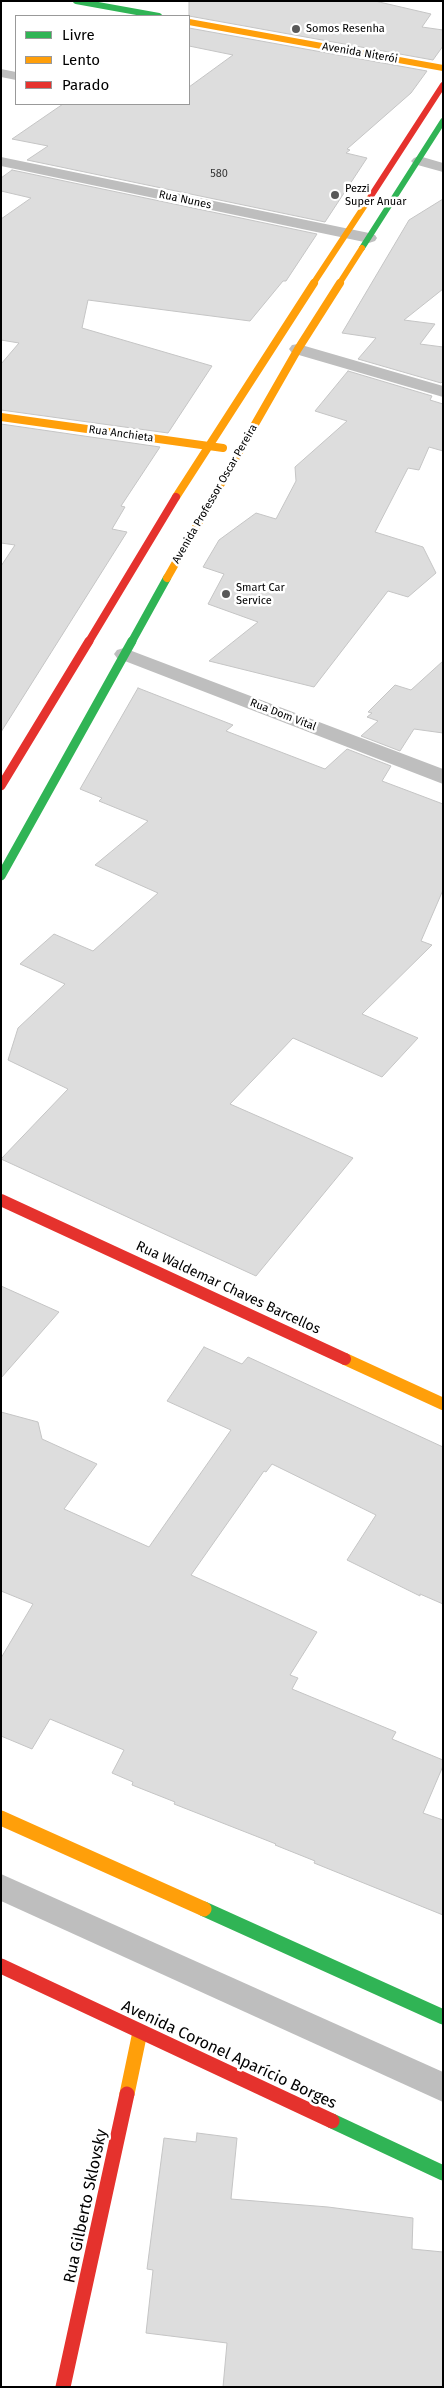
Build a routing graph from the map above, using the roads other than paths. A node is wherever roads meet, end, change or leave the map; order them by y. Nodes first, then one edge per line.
1 (76, 1) edge
2 (153, 15) edge
3 (190, 22) edge
4 (443, 68) edge
5 (1, 73) edge
6 (15, 76) edge
7 (441, 90) edge
8 (443, 121) edge
9 (1, 161) edge
10 (419, 161) junction
11 (443, 168) edge
12 (345, 233) junction
13 (368, 238) junction
14 (298, 350) junction
15 (443, 392) edge
16 (1, 417) edge
17 (207, 446) junction
18 (240, 451) junction
19 (124, 654) junction
20 (443, 777) edge
21 (1, 786) edge
22 (1, 876) edge
23 (1, 1200) edge
24 (443, 1404) edge
25 (1, 1818) edge
26 (1, 1887) edge
27 (1, 1966) edge
28 (443, 2017) edge
29 (140, 2032) junction
30 (443, 2087) edge
31 (443, 2173) edge
32 (63, 2387) edge

1 - 2 main road
3 - 4 main road, Avenida Niterói
5 - 6 street
7 - 12 main road
8 - 10 main road, Avenida Professor Oscar Pereira
9 - 12 street, Rua Nunes
10 - 11 street
10 - 13 main road, Avenida Professor Oscar Pereira
12 - 13 street, Rua Nunes
12 - 17 main road
13 - 14 main road, Avenida Professor Oscar Pereira
14 - 15 street
14 - 18 main road, Avenida Professor Oscar Pereira
16 - 17 main road, Rua Anchieta
17 - 18 main road, Rua Anchieta
17 - 21 main road
18 - 19 main road, Avenida Professor Oscar Pereira
19 - 20 street, Rua Dom Vital
19 - 22 main road, Avenida Professor Oscar Pereira
23 - 24 main road, Rua Waldemar Chaves Barcellos
25 - 28 main road
26 - 30 lane
27 - 29 main road, Avenida Coronel Aparício Borges
29 - 31 main road, Avenida Coronel Aparício Borges
29 - 32 main road, Rua Gilberto Sklovsky

